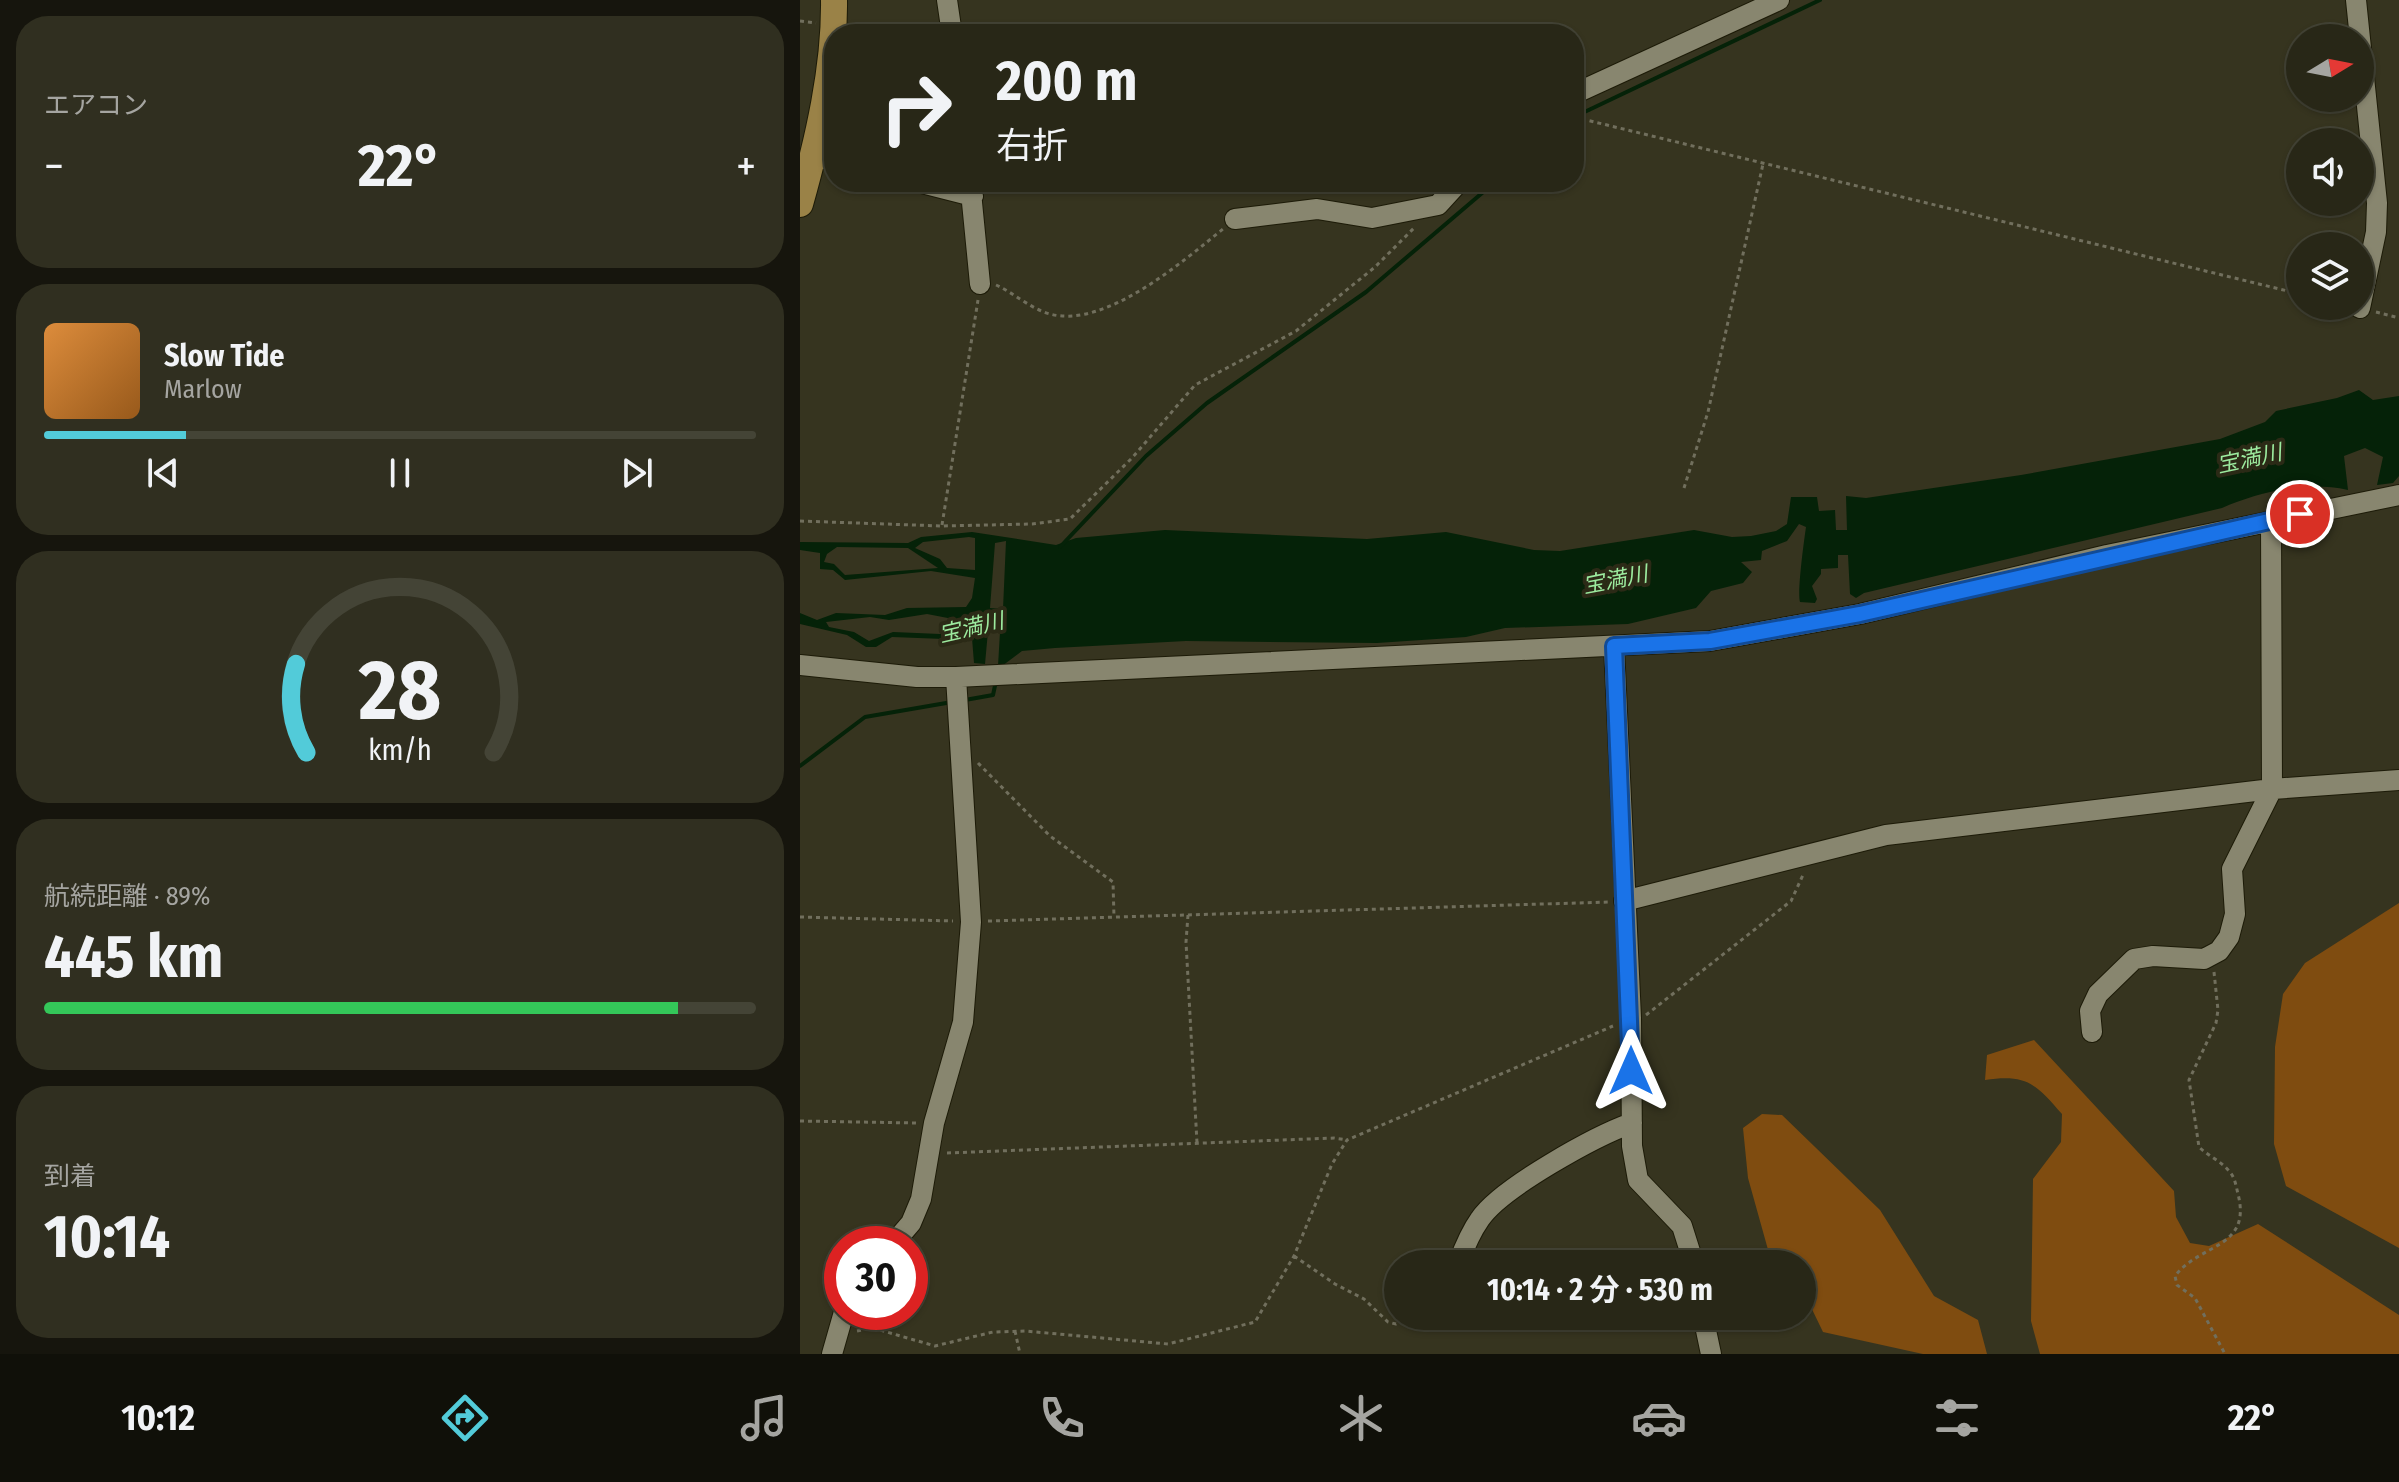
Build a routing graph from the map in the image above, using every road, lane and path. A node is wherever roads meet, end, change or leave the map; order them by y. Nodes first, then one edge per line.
1 (834, 0) edge
2 (947, 0) edge
3 (1779, 0) edge
4 (2356, 0) edge
5 (835, 24) edge
6 (951, 24) edge
7 (1584, 89) edge
8 (1584, 119) edge
9 (824, 159) edge
10 (1763, 164) junction
11 (972, 192) edge
12 (1450, 192) edge
13 (800, 204) edge
14 (1438, 205) junction
15 (1235, 219) joint
16 (2374, 242) edge
17 (980, 284) junction
18 (2286, 291) edge
19 (1684, 488) dead end
20 (2399, 495) edge
21 (800, 521) edge
22 (2271, 521) junction
23 (942, 526) junction
24 (1614, 646) junction
25 (800, 665) edge
26 (956, 677) junction
27 (958, 750) junction
28 (2399, 780) edge
29 (2272, 789) junction
30 (1807, 856) junction
31 (1624, 901) junction
32 (1188, 915) junction
33 (800, 917) edge
34 (1114, 917) junction
35 (971, 922) junction
36 (2209, 957) junction
37 (1631, 1018) junction
38 (2092, 1032) dead end
39 (800, 1121) edge
40 (934, 1123) junction
41 (1632, 1123) junction
42 (1347, 1140) junction
43 (1197, 1143) junction
44 (930, 1154) junction
45 (908, 1226) edge
46 (1465, 1250) edge
47 (1690, 1250) edge
48 (1294, 1256) junction
49 (1384, 1318) edge
50 (1706, 1330) edge
51 (1015, 1331) junction
52 (834, 1345) edge
53 (1020, 1354) edge
54 (1711, 1354) edge
55 (2225, 1354) edge

1 - 5 main road
2 - 6 street
3 - 7 street
4 - 16 street
8 - 10 path
9 - 13 main road
10 - 18 path
10 - 19 path
11 - 17 street
12 - 14 street
14 - 15 street
14 - 23 path
15 - 17 path
17 - 23 path
20 - 22 street
21 - 23 path
22 - 24 street
22 - 29 street
24 - 26 street
24 - 31 street
25 - 26 street
26 - 27 street
27 - 34 path
27 - 35 street
28 - 29 street
29 - 30 street
29 - 36 street
30 - 31 street
30 - 37 path
31 - 32 path
31 - 37 street
32 - 34 path
32 - 43 path
33 - 35 path
34 - 35 path
35 - 40 street
36 - 38 street
36 - 55 path
37 - 41 street
37 - 42 path
39 - 40 path
40 - 44 street
41 - 46 street
41 - 47 street
42 - 43 path
42 - 48 path
43 - 44 path
44 - 45 street
48 - 49 path
48 - 51 path
50 - 54 street
51 - 52 path
51 - 53 path

